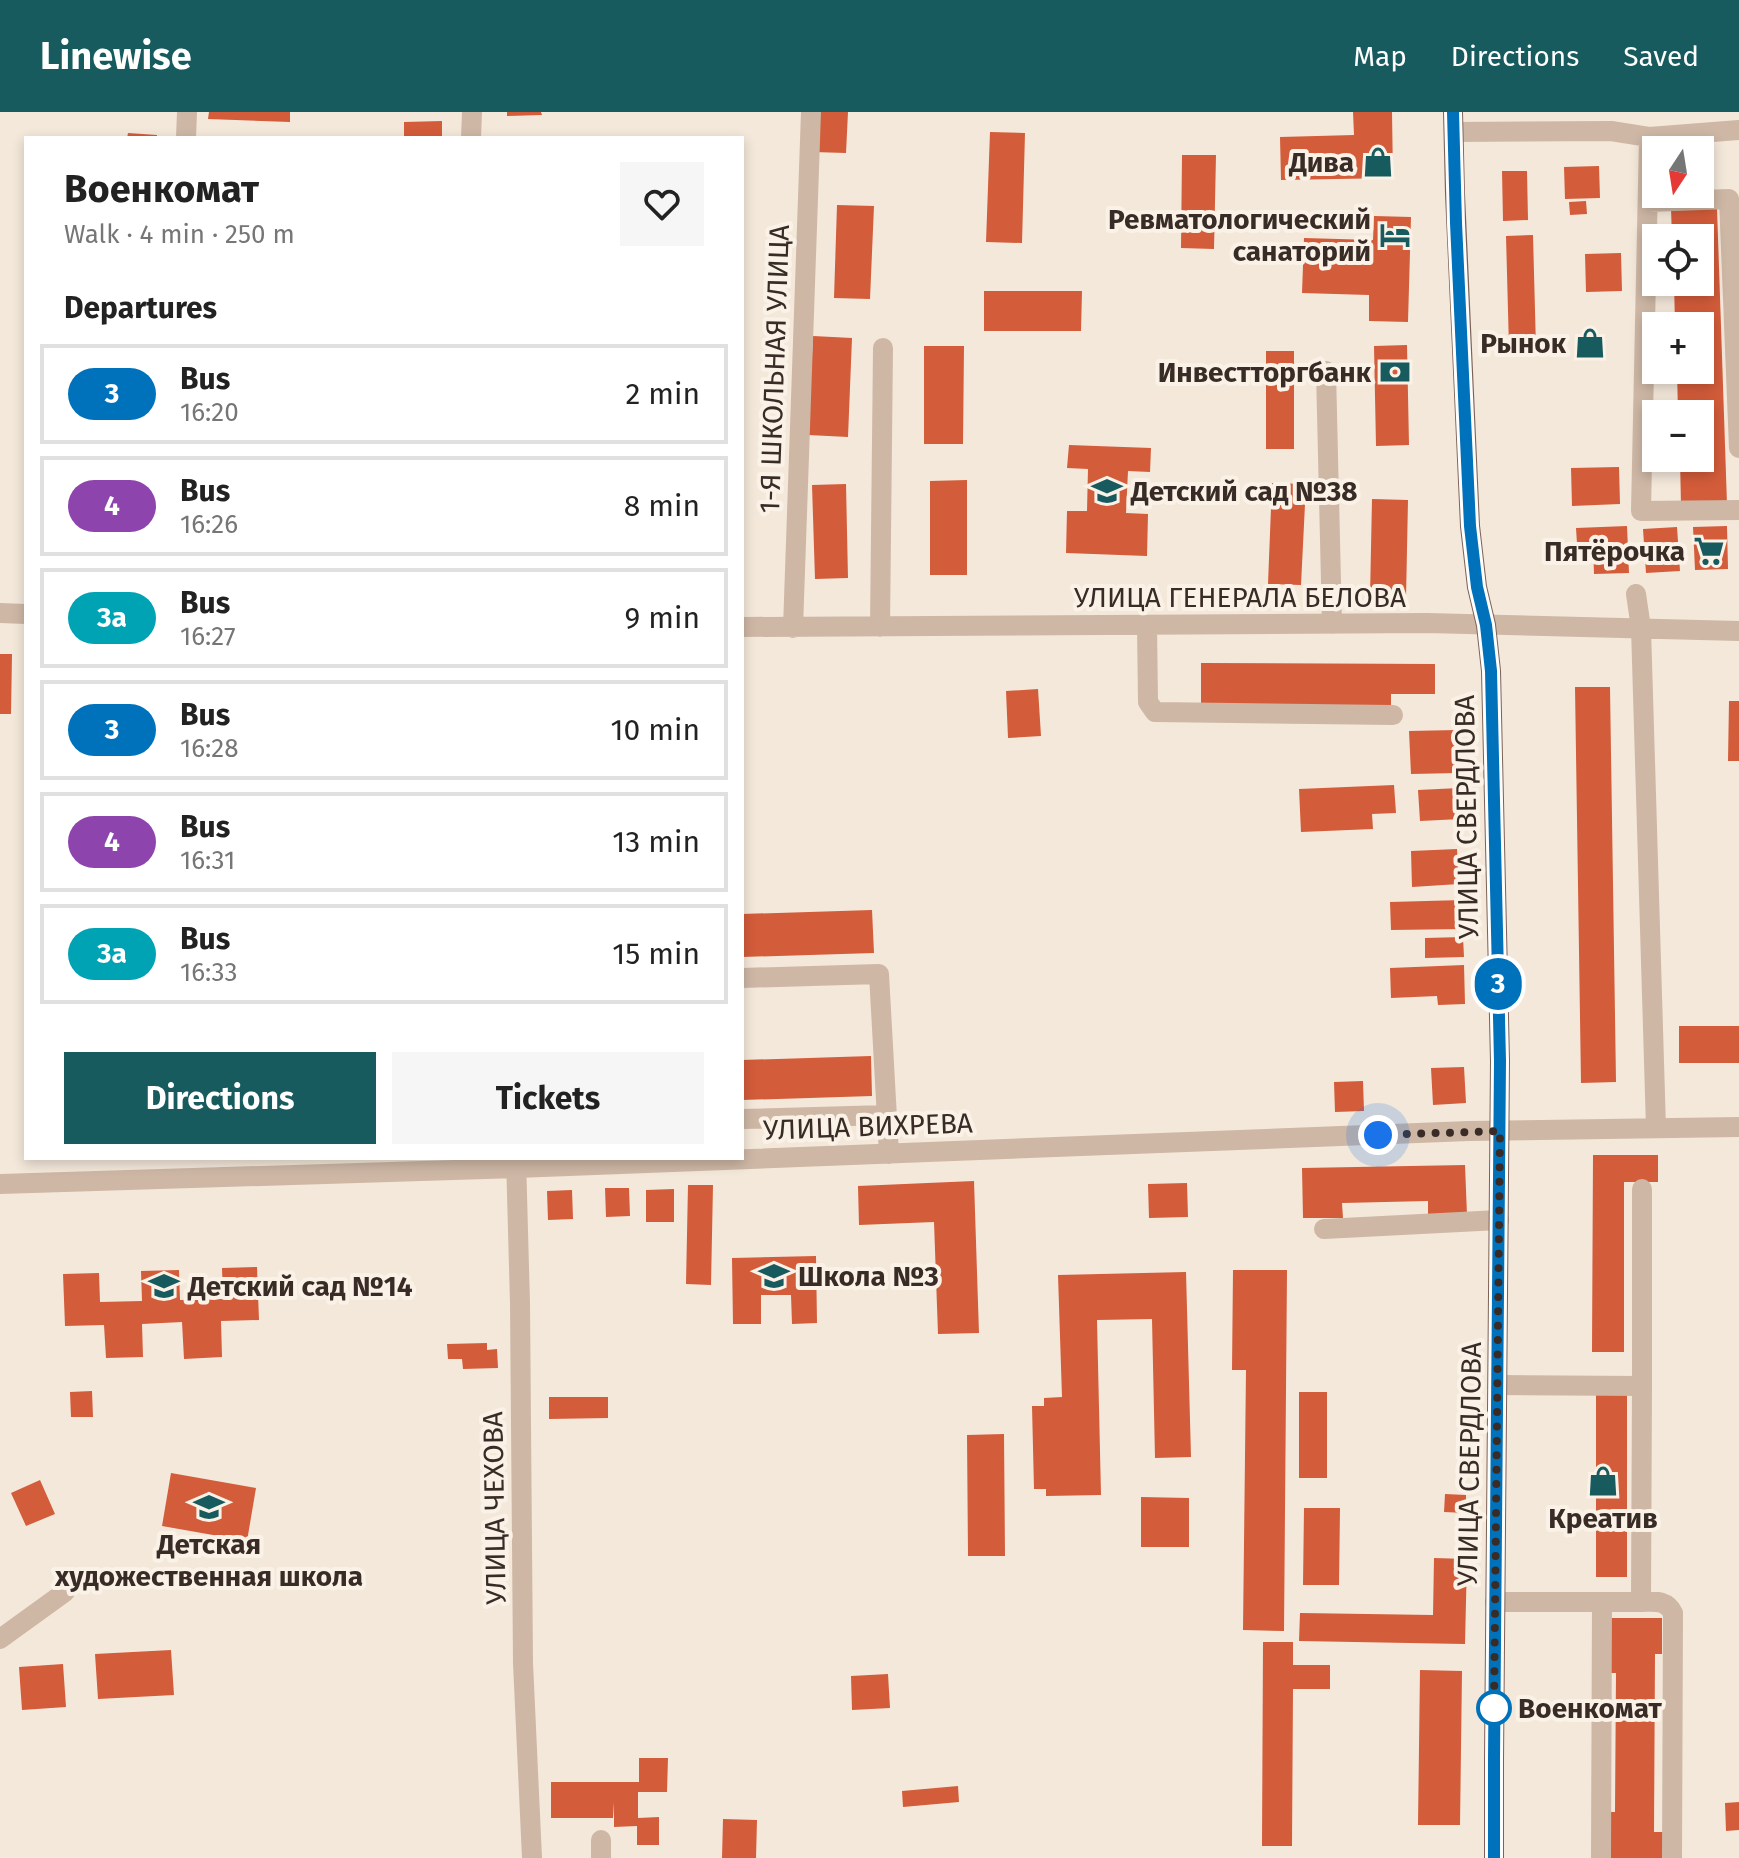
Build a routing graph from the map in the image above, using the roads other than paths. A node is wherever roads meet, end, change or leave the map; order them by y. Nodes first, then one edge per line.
1 (187, 112) edge
2 (472, 112) edge
3 (811, 112) edge
4 (1454, 122) edge
5 (1611, 122) edge
6 (1739, 130) edge
7 (186, 136) edge
8 (471, 136) edge
9 (1646, 136) edge
10 (1662, 136) edge
11 (1714, 200) edge
12 (1648, 208) edge
13 (883, 348) dead end
14 (1326, 371) dead end
15 (1739, 448) edge
16 (1739, 510) edge
17 (1636, 594) dead end
18 (0, 613) edge
19 (24, 614) edge
20 (1332, 624) junction
21 (1147, 625) junction
22 (1486, 625) junction
23 (744, 627) edge
24 (880, 627) junction
25 (793, 628) junction
26 (1641, 628) junction
27 (1739, 631) edge
28 (1393, 715) dead end
29 (744, 978) edge
30 (886, 1115) junction
31 (744, 1119) edge
32 (1739, 1127) edge
33 (1656, 1128) junction
34 (1500, 1131) junction
35 (889, 1154) junction
36 (744, 1157) edge
37 (640, 1160) edge
38 (516, 1163) edge
39 (0, 1184) edge
40 (1642, 1189) dead end
41 (1499, 1220) junction
42 (1324, 1229) dead end
43 (1498, 1385) junction
44 (1642, 1386) junction
45 (65, 1592) dead end
46 (1495, 1602) junction
47 (1602, 1602) junction
48 (1641, 1602) junction
49 (0, 1639) edge
50 (532, 1858) edge
51 (1494, 1858) edge
52 (1601, 1858) edge
53 (1672, 1858) edge

1 - 7 street
2 - 8 street
3 - 25 street, 1-Я ШКОЛЬНАЯ УЛИЦА
4 - 5 street
4 - 22 main road, УЛИЦА СВЕРДЛОВА
5 - 9 street
6 - 10 street
11 - 15 street
12 - 16 street
13 - 24 street
14 - 20 street
17 - 26 street
18 - 19 street
20 - 21 street, УЛИЦА ГЕНЕРАЛА БЕЛОВА
20 - 22 street, УЛИЦА ГЕНЕРАЛА БЕЛОВА
21 - 24 street, УЛИЦА ГЕНЕРАЛА БЕЛОВА
21 - 28 street
22 - 26 street, УЛИЦА ГЕНЕРАЛА БЕЛОВА
22 - 34 main road, УЛИЦА СВЕРДЛОВА
23 - 25 street, УЛИЦА ГЕНЕРАЛА БЕЛОВА
24 - 25 street, УЛИЦА ГЕНЕРАЛА БЕЛОВА
26 - 27 street, УЛИЦА ГЕНЕРАЛА БЕЛОВА
26 - 33 street
29 - 30 street
30 - 31 street
30 - 35 street
32 - 33 street, УЛИЦА ВИХРЕВА
33 - 34 street, УЛИЦА ВИХРЕВА
34 - 35 street, УЛИЦА ВИХРЕВА
34 - 41 main road, УЛИЦА СВЕРДЛОВА
35 - 36 street, УЛИЦА ВИХРЕВА
37 - 38 street, УЛИЦА ВИХРЕВА
38 - 39 street, УЛИЦА ВИХРЕВА
38 - 50 street, УЛИЦА ЧЕХОВА
40 - 44 street
41 - 42 street
41 - 43 main road, УЛИЦА СВЕРДЛОВА
43 - 44 street
43 - 46 main road, УЛИЦА СВЕРДЛОВА
44 - 48 street
45 - 49 street
46 - 47 street
46 - 51 main road, УЛИЦА СВЕРДЛОВА
47 - 48 street
47 - 52 street
48 - 53 street

